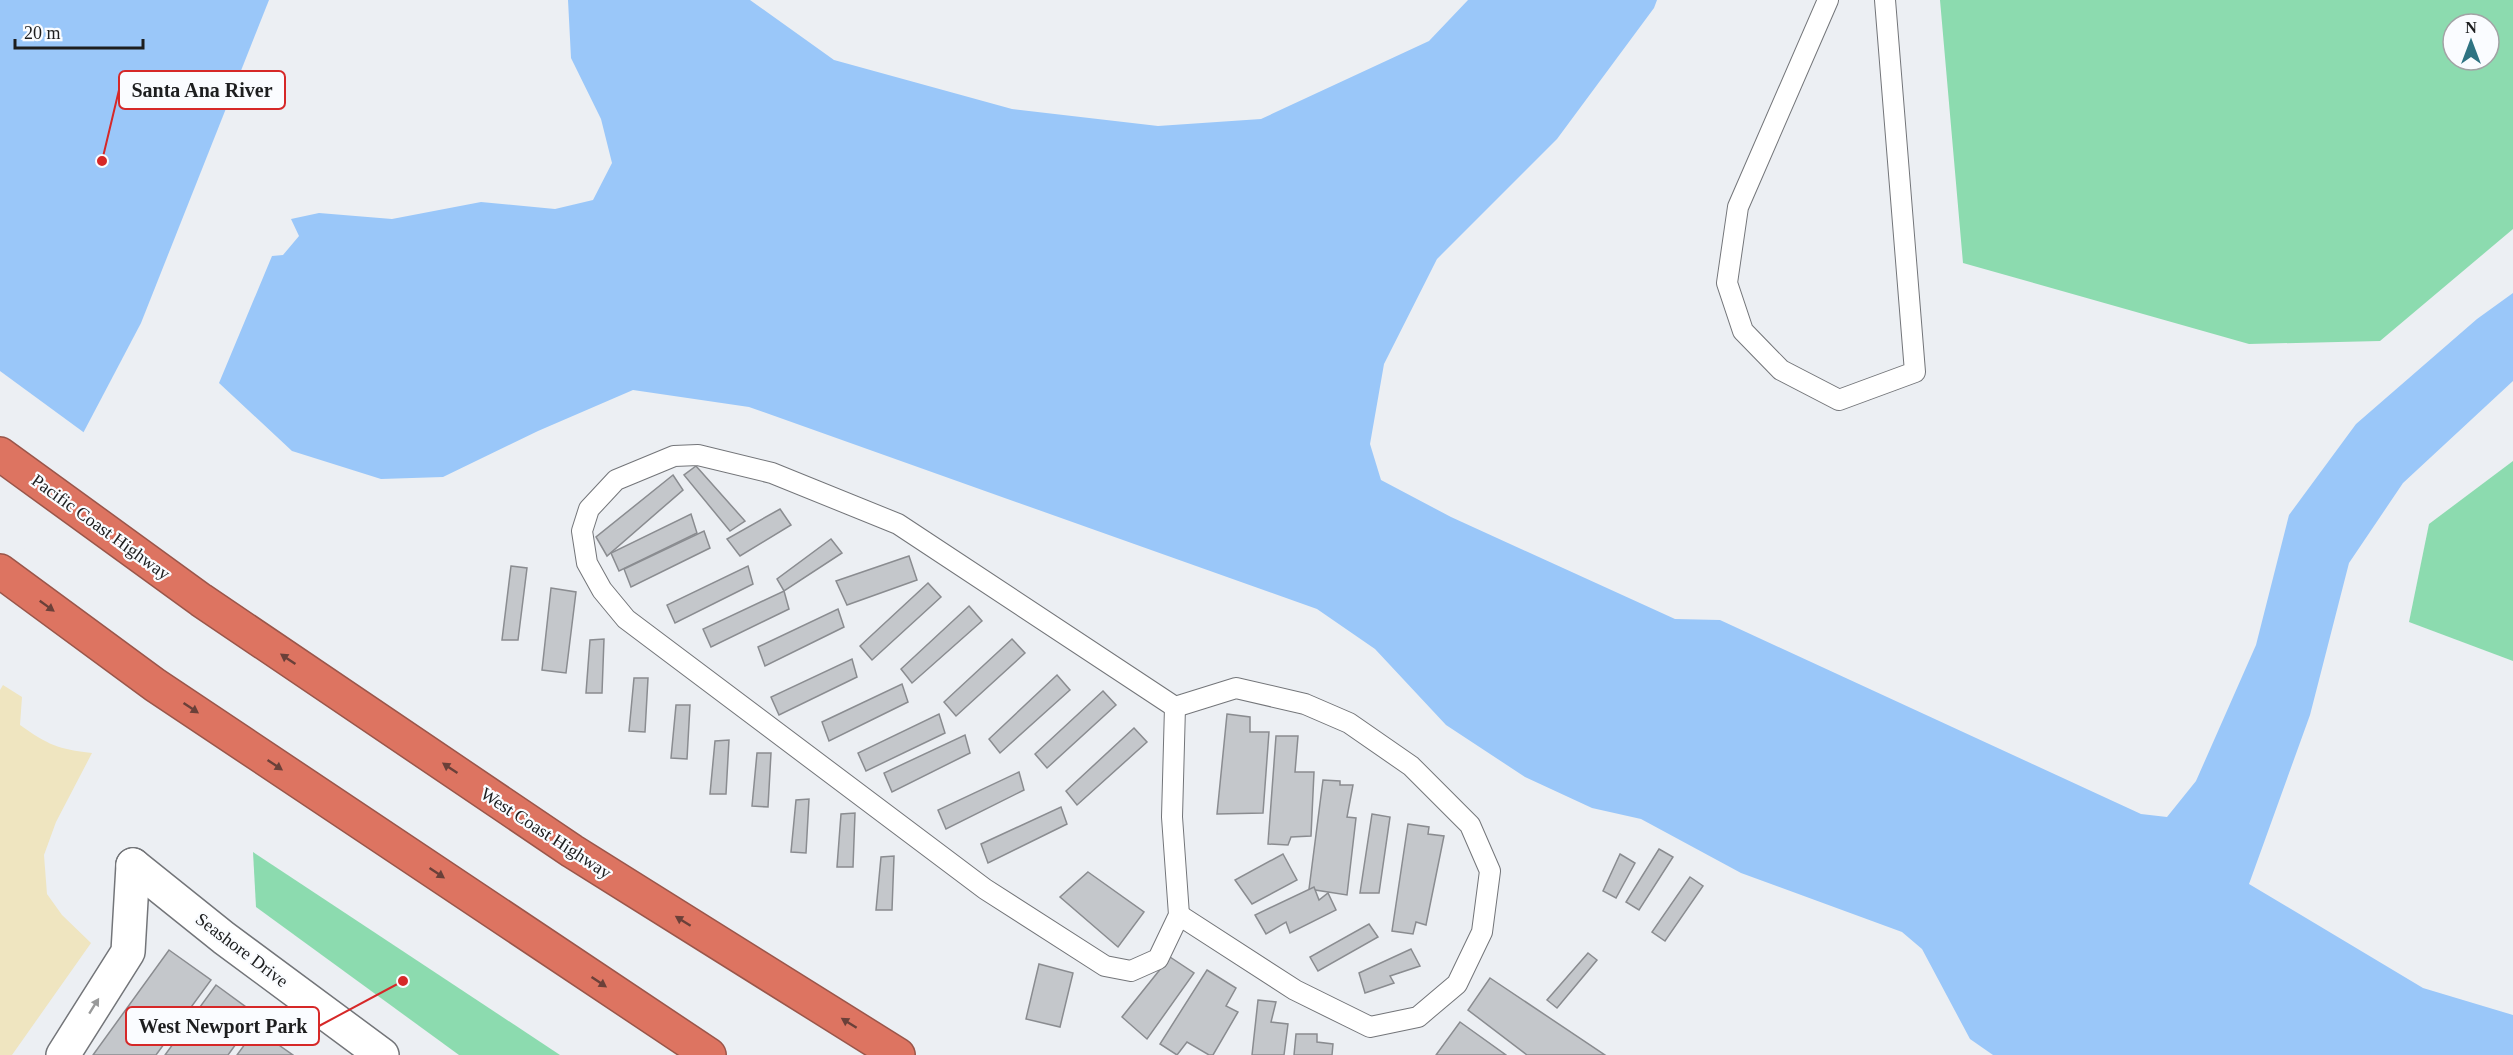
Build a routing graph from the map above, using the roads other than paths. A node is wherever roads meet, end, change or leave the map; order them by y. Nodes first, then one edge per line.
1 (1828, 0) edge
2 (1885, 0) edge
3 (0, 454) edge
4 (0, 571) edge
5 (201, 600) joint
6 (1175, 707) junction
7 (1179, 915) junction
8 (63, 1055) edge
9 (382, 1055) edge
10 (709, 1055) edge
11 (898, 1055) edge

1 - 2 lane
3 - 5 highway, Pacific Coast Highway
4 -> 10 highway
11 -> 5 highway, West Coast Highway
6 - 7 lane
6 - 7 lane
6 - 7 lane
8 -> 9 street, Seashore Drive

